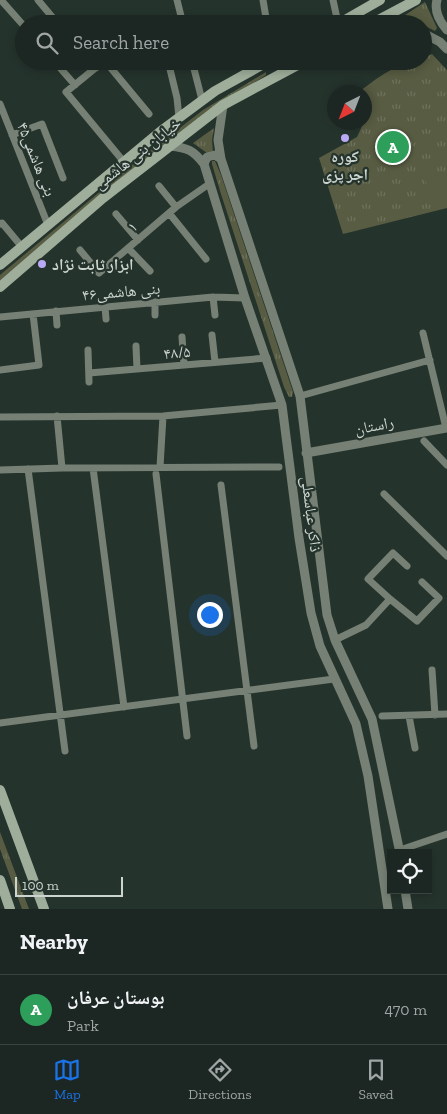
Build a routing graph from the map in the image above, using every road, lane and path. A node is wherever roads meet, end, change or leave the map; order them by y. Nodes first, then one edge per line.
1 (1, 0) edge
2 (38, 0) edge
3 (177, 0) edge
4 (263, 0) edge
5 (333, 0) edge
6 (380, 0) edge
7 (416, 0) edge
8 (437, 0) edge
9 (370, 3) edge
10 (50, 15) edge
11 (181, 15) edge
12 (266, 15) edge
13 (336, 15) edge
14 (352, 15) edge
15 (388, 15) edge
16 (15, 16) edge
17 (447, 32) edge
18 (432, 38) edge
19 (440, 42) junction
20 (447, 49) edge
21 (62, 70) edge
22 (94, 70) edge
23 (112, 70) edge
24 (170, 70) edge
25 (194, 70) edge
26 (254, 70) edge
27 (276, 70) edge
28 (289, 70) edge
29 (279, 76) junction
30 (75, 85) junction
31 (202, 100) junction
32 (0, 104) edge
33 (223, 105) junction
34 (149, 114) dead end
35 (179, 118) junction
36 (12, 135) junction
37 (170, 146) junction
38 (221, 159) junction
39 (124, 162) junction
40 (204, 164) junction
41 (63, 178) dead end
42 (209, 184) junction
43 (159, 186) dead end
44 (176, 207) junction
45 (116, 214) dead end
46 (169, 214) junction
47 (1, 224) edge
48 (48, 224) junction
49 (138, 240) junction
50 (22, 247) junction
51 (128, 248) junction
52 (80, 250) dead end
53 (206, 259) dead end
54 (0, 265) edge
55 (150, 270) dead end
56 (0, 287) edge
57 (213, 297) junction
58 (245, 298) junction
59 (155, 302) junction
60 (105, 307) junction
61 (56, 312) junction
62 (33, 314) junction
63 (155, 315) dead end
64 (215, 315) dead end
65 (0, 317) edge
66 (106, 319) dead end
67 (57, 324) dead end
68 (423, 333) dead end
69 (212, 335) dead end
70 (182, 337) dead end
71 (136, 346) dead end
72 (88, 350) dead end
73 (267, 358) junction
74 (430, 360) junction
75 (215, 362) junction
76 (184, 365) junction
77 (137, 369) junction
78 (0, 370) edge
79 (89, 373) junction
80 (89, 382) dead end
81 (300, 396) junction
82 (282, 405) junction
83 (57, 416) junction
84 (162, 416) junction
85 (0, 417) edge
86 (447, 428) edge
87 (424, 441) dead end
88 (306, 454) junction
89 (447, 465) edge
90 (279, 467) dead end
91 (62, 468) junction
92 (93, 468) junction
93 (28, 469) junction
94 (0, 470) edge
95 (158, 471) junction
96 (220, 485) dead end
97 (384, 494) dead end
98 (317, 536) junction
99 (299, 538) junction
100 (447, 556) edge
101 (407, 566) dead end
102 (422, 582) dead end
103 (390, 598) junction
104 (335, 640) junction
105 (432, 670) dead end
106 (334, 679) junction
107 (247, 690) junction
108 (183, 699) junction
109 (124, 707) junction
110 (447, 714) edge
111 (60, 715) junction
112 (435, 715) junction
113 (382, 716) dead end
114 (408, 716) junction
115 (0, 723) edge
116 (187, 736) dead end
117 (254, 746) dead end
118 (415, 748) dead end
119 (65, 751) dead end
120 (0, 790) edge
121 (447, 834) edge
122 (400, 849) edge
123 (406, 849) edge
124 (0, 880) edge
125 (406, 894) edge
126 (10, 909) edge
127 (44, 909) edge
128 (388, 909) edge
129 (408, 909) edge

1 - 16 street
2 - 10 street
3 - 11 street
4 - 12 street
5 - 13 street
6 - 9 main road
7 - 15 main road
8 - 17 street
9 - 14 main road
17 - 19 street
18 - 19 street
19 - 20 street
21 - 30 street
22 - 30 street
23 - 34 street
24 - 35 street
25 - 31 street
26 - 31 main road, خیابان بنی هاشمی
27 - 29 main road
28 - 29 main road, خیابان بنی هاشمی
29 - 33 main road, خیابان بنی هاشمی
30 - 39 street
31 - 35 main road, خیابان بنی هاشمی
32 - 36 street, بنی هاشمی۴۵
33 - 37 main road, خیابان بنی هاشمی
33 - 38 street, ذاکر عباسعلی
35 - 39 main road, خیابان بنی هاشمی
36 - 41 street
36 - 48 street, بنی هاشمی۴۵
37 - 40 street
37 - 56 main road, خیابان بنی هاشمی
38 - 40 street
38 - 81 street, ذاکر عباسعلی
39 - 48 main road, خیابان بنی هاشمی
40 - 42 street, ذاکر عباسعلی
42 - 44 street, ۱
42 - 58 street, ذاکر عباسعلی
43 - 44 street
44 - 46 street, ۱
45 - 49 street
46 - 49 street, ۱
46 - 53 street
47 - 50 street
48 - 50 main road, خیابان بنی هاشمی
49 - 51 street, ۱
50 - 54 main road, خیابان بنی هاشمی
51 - 52 street, ۱
51 - 55 street
57 - 58 street, بنی هاشمی۴۶
57 - 59 street, بنی هاشمی۴۶
57 - 64 street
58 - 73 street, ذاکر عباسعلی
59 - 60 street, بنی هاشمی۴۶
59 - 63 street
60 - 61 street, بنی هاشمی۴۶
60 - 66 street
61 - 62 street, بنی هاشمی۴۶
61 - 67 street
62 - 65 street, بنی هاشمی۴۶
62 - 78 street
68 - 74 street
69 - 75 street
70 - 76 street
71 - 77 street
72 - 79 street
73 - 75 street, ۴۸/۵
73 - 82 street, ذاکر عباسعلی
74 - 81 street
74 - 86 street
75 - 76 street, ۴۸/۵
76 - 77 street, ۴۸/۵
77 - 79 street, ۴۸/۵
79 - 80 street
81 - 88 street, ذاکر عباسعلی
82 - 84 street
82 - 99 street, ذاکر عباسعلی
83 - 84 street
83 - 85 street
83 - 91 street
84 - 95 street
86 - 88 street, راستان
87 - 89 street
88 - 98 street, ذاکر عباسعلی
90 - 95 street
91 - 92 street
91 - 93 street
92 - 95 street
92 - 109 street
93 - 94 street
93 - 111 street
95 - 108 street
96 - 107 street
97 - 100 street
98 - 99 street
98 - 104 street, ذاکر عباسعلی
99 - 106 street, ذاکر عباسعلی
101 - 103 street
102 - 103 street
103 - 104 street
104 - 122 street, ذاکر عباسعلی
105 - 112 street
106 - 107 street
106 - 128 street, ذاکر عباسعلی
107 - 108 street
107 - 117 street
108 - 109 street
108 - 116 street
109 - 111 street
110 - 112 street
111 - 115 street
111 - 119 street
112 - 114 street
113 - 114 street
114 - 118 street
120 - 127 main road
121 - 123 street
124 - 126 main road
125 - 129 street

